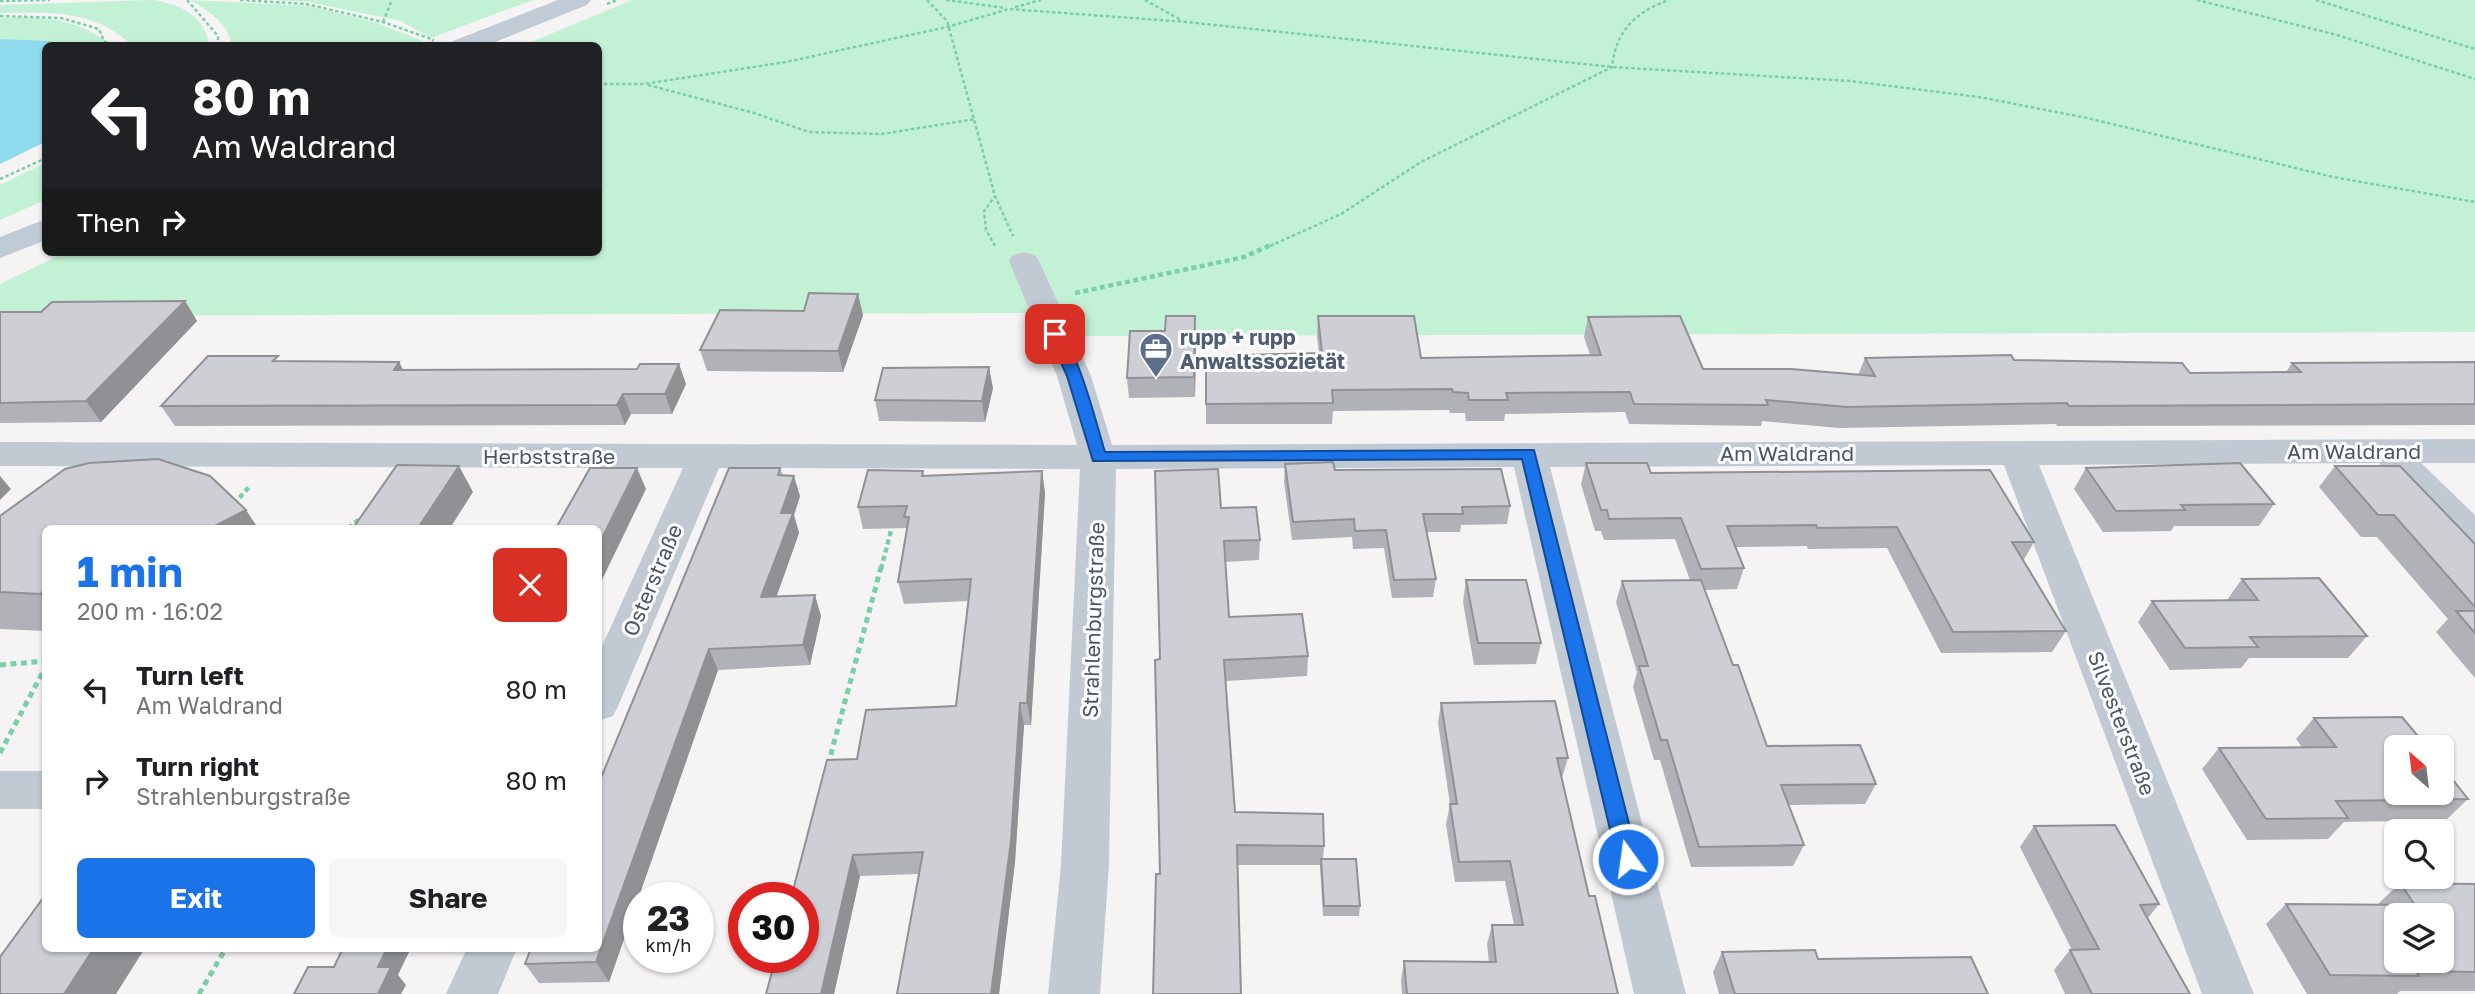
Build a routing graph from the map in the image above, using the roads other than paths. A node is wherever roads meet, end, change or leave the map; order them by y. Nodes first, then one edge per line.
1 (579, 0) edge
2 (472, 42) edge
3 (42, 230) edge
4 (0, 249) edge
5 (1024, 261) road end
6 (2388, 451) junction
7 (2475, 451) edge
8 (2017, 453) junction
9 (0, 454) edge
10 (1529, 454) junction
11 (706, 456) junction
12 (1098, 457) junction
13 (2475, 538) edge
14 (602, 695) edge
15 (0, 790) edge
16 (42, 790) edge
17 (490, 952) edge
18 (472, 994) edge
19 (1074, 994) edge
20 (1660, 994) edge
21 (2228, 994) edge

1 - 2 main road
3 - 4 main road
5 - 12 street, Strahlenburgstraße
6 - 7 street, Am Waldrand
6 - 8 street, Am Waldrand
6 - 13 street
8 - 10 street, Am Waldrand
8 - 21 street, Silvesterstraße
9 - 11 street, Herbststraße
10 - 12 street, Am Waldrand
10 - 20 street
11 - 12 street, Herbststraße
11 - 14 street, Osterstraße
12 - 19 street, Strahlenburgstraße
15 - 16 street
17 - 18 street

